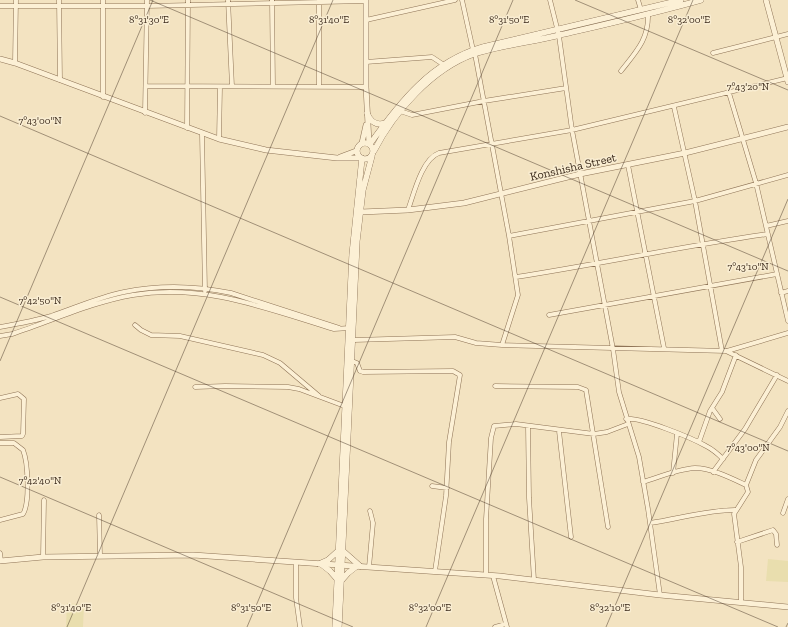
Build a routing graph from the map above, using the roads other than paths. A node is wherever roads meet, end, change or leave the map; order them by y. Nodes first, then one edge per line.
1 (16, 0) edge
2 (59, 0) edge
3 (103, 0) edge
4 (147, 0) edge
5 (455, 0) edge
6 (462, 0) edge
7 (550, 0) edge
8 (638, 0) edge
9 (681, 0) edge
10 (701, 0) edge
11 (766, 0) edge
12 (319, 1) edge
13 (366, 1) edge
14 (188, 2) edge
15 (228, 2) edge
16 (272, 2) edge
17 (16, 5) junction
18 (103, 5) junction
19 (0, 6) edge
20 (60, 6) junction
21 (147, 6) junction
22 (641, 10) junction
23 (648, 14) junction
24 (366, 20) junction
25 (558, 33) junction
26 (788, 34) edge
27 (776, 37) junction
28 (474, 52) junction
29 (713, 53) dead end
30 (0, 59) edge
31 (366, 62) junction
32 (15, 63) junction
33 (444, 64) junction
34 (621, 71) dead end
35 (60, 80) junction
36 (788, 80) edge
37 (146, 86) junction
38 (232, 86) junction
39 (274, 86) junction
40 (319, 86) junction
41 (188, 87) junction
42 (220, 87) junction
43 (366, 87) junction
44 (566, 88) junction
45 (729, 93) junction
46 (102, 96) junction
47 (484, 101) junction
48 (674, 107) junction
49 (400, 111) junction
50 (145, 113) junction
51 (367, 117) junction
52 (384, 123) junction
53 (788, 127) edge
54 (187, 128) junction
55 (572, 130) junction
56 (202, 134) junction
57 (219, 139) junction
58 (744, 139) junction
59 (362, 143) junction
60 (369, 143) junction
61 (491, 144) junction
62 (356, 151) junction
63 (373, 153) junction
64 (685, 153) junction
65 (337, 158) junction
66 (361, 158) junction
67 (628, 165) junction
68 (580, 174) junction
69 (788, 175) edge
70 (756, 183) junction
71 (500, 194) junction
72 (695, 201) junction
73 (408, 210) junction
74 (360, 212) junction
75 (638, 212) junction
76 (788, 221) edge
77 (589, 222) junction
78 (766, 226) junction
79 (768, 234) junction
80 (510, 236) junction
81 (702, 244) junction
82 (646, 254) junction
83 (596, 265) junction
84 (777, 274) junction
85 (516, 277) junction
86 (710, 287) junction
87 (205, 291) junction
88 (788, 291) edge
89 (781, 293) junction
90 (655, 297) junction
91 (604, 306) junction
92 (549, 315) dead end
93 (788, 321) edge
94 (135, 325) dead end
95 (0, 327) edge
96 (352, 328) junction
97 (788, 333) edge
98 (0, 336) edge
99 (354, 340) junction
100 (502, 345) junction
101 (613, 348) junction
102 (664, 348) junction
103 (724, 351) junction
104 (736, 355) junction
105 (352, 361) junction
106 (777, 375) junction
107 (788, 381) edge
108 (495, 386) dead end
109 (195, 387) dead end
110 (318, 396) junction
111 (0, 398) edge
112 (347, 407) junction
113 (712, 408) junction
114 (788, 411) edge
115 (626, 418) junction
116 (720, 418) dead end
117 (628, 424) junction
118 (528, 426) junction
119 (560, 431) junction
120 (594, 434) junction
121 (677, 434) junction
122 (0, 437) edge
123 (699, 442) junction
124 (0, 443) edge
125 (723, 459) junction
126 (713, 472) junction
127 (673, 473) junction
128 (643, 482) junction
129 (746, 485) junction
130 (432, 486) dead end
131 (447, 488) junction
132 (788, 499) edge
133 (44, 500) dead end
134 (735, 510) junction
135 (370, 511) dead end
136 (783, 513) dead end
137 (99, 515) dead end
138 (0, 520) edge
139 (650, 523) junction
140 (608, 528) dead end
141 (571, 537) dead end
142 (737, 542) junction
143 (777, 546) dead end
144 (340, 551) junction
145 (0, 553) edge
146 (100, 555) junction
147 (43, 557) junction
148 (1, 561) edge
149 (296, 563) junction
150 (320, 564) junction
151 (340, 565) junction
152 (359, 566) junction
153 (369, 567) junction
154 (435, 571) junction
155 (486, 575) junction
156 (493, 576) junction
157 (339, 580) junction
158 (534, 580) junction
159 (660, 595) junction
160 (741, 602) junction
161 (788, 607) edge
162 (506, 626) edge
163 (300, 627) edge
164 (335, 627) edge
165 (339, 627) edge
166 (495, 627) edge

1 - 17 street
2 - 20 street
3 - 18 street
4 - 21 street
5 - 24 street
6 - 28 street
7 - 25 street
8 - 22 street
9 - 22 main road
10 - 23 main road
11 - 27 street
12 - 13 street
12 - 16 street
12 - 40 street
13 - 24 street
14 - 15 street
14 - 21 street
14 - 41 street
15 - 16 street
15 - 38 street
16 - 39 street
17 - 19 street
17 - 20 street
17 - 32 street
18 - 20 street
18 - 21 street
18 - 46 street
20 - 35 street
21 - 37 street
22 - 25 main road
23 - 25 main road
23 - 34 street
24 - 31 street
25 - 28 main road
25 - 44 street
26 - 27 street
27 - 29 street
27 - 36 street
28 - 33 main road
28 - 47 street
28 - 49 main road
30 - 32 street
31 - 33 street
31 - 43 street
32 - 35 street
33 - 52 main road
35 - 46 street
36 - 45 street
37 - 41 street
37 - 50 street
38 - 39 street
38 - 42 street
39 - 40 street
40 - 43 street
41 - 42 street
41 - 54 street
42 - 57 street
43 - 51 street
44 - 47 street
44 - 55 street
45 - 48 street
45 - 58 street
46 - 50 street
47 - 49 street
47 - 61 street
48 - 55 street
48 - 64 street
49 - 63 main road
50 - 54 street
51 - 52 main road
51 - 59 street
51 - 60 street
52 - 60 main road
53 - 58 street, Konshisha Street
54 - 56 street
55 - 61 street
55 - 68 street
56 - 57 street
56 - 87 street
57 - 65 street
58 - 64 street, Konshisha Street
58 - 70 street
59 - 60 main road
59 - 62 main road
60 - 63 main road
61 - 71 street
61 - 73 street
62 - 65 street
62 - 66 main road
63 - 66 main road
63 - 74 main road
64 - 67 street, Konshisha Street
64 - 72 street
65 - 66 street
66 - 96 main road
67 - 68 street, Konshisha Street
67 - 75 street
68 - 71 street, Konshisha Street
68 - 77 street
69 - 70 street
70 - 72 street
70 - 78 street
71 - 73 street, Konshisha Street
71 - 80 street
72 - 75 street
72 - 81 street
73 - 74 street, Konshisha Street
74 - 96 main road
75 - 77 street
75 - 82 street
76 - 78 street
77 - 80 street
77 - 83 street
78 - 79 street
79 - 81 street
79 - 84 street
80 - 85 street
81 - 82 street
81 - 86 street
82 - 83 street
82 - 90 street
83 - 85 street
83 - 91 street
84 - 86 street
84 - 89 street
85 - 100 street
86 - 90 street
86 - 103 street
87 - 95 street
87 - 96 street
87 - 98 street
88 - 89 street
89 - 93 street
90 - 91 street
90 - 102 street
91 - 92 street
91 - 101 street
94 - 110 street
96 - 99 main road
96 - 112 main road
97 - 103 street
99 - 100 street
99 - 105 main road
100 - 101 street
101 - 102 street
101 - 115 street
102 - 103 street
103 - 104 street
104 - 106 street
104 - 113 street
105 - 112 main road
105 - 131 street
106 - 107 street
106 - 125 street
108 - 120 street
109 - 110 street
110 - 112 street
111 - 122 street
112 - 144 main road
113 - 116 street
113 - 123 street
114 - 129 street
115 - 117 street
115 - 121 street
117 - 120 street
117 - 128 street
118 - 119 street
118 - 155 street
118 - 158 street
119 - 120 street
119 - 141 street
120 - 140 street
121 - 123 street
121 - 127 street
123 - 125 street
124 - 138 street
125 - 126 street
126 - 127 street
126 - 129 street
127 - 128 street
128 - 139 street
129 - 134 street
130 - 131 street
131 - 154 street
132 - 136 street
133 - 147 street
134 - 139 street
134 - 142 street
135 - 153 street
137 - 146 street
139 - 159 street
142 - 143 street
142 - 160 street
144 - 150 main road
144 - 151 main road
144 - 152 main road
145 - 148 street
146 - 147 street
146 - 149 street
147 - 148 street
149 - 150 street
149 - 163 street
150 - 151 street
150 - 157 main road
151 - 152 street
151 - 157 main road
152 - 153 street
152 - 157 main road
153 - 154 street
154 - 155 street
155 - 156 street
156 - 158 street
156 - 162 street
157 - 164 main road
157 - 165 main road
158 - 159 street
159 - 160 street
160 - 161 street
162 - 166 street

